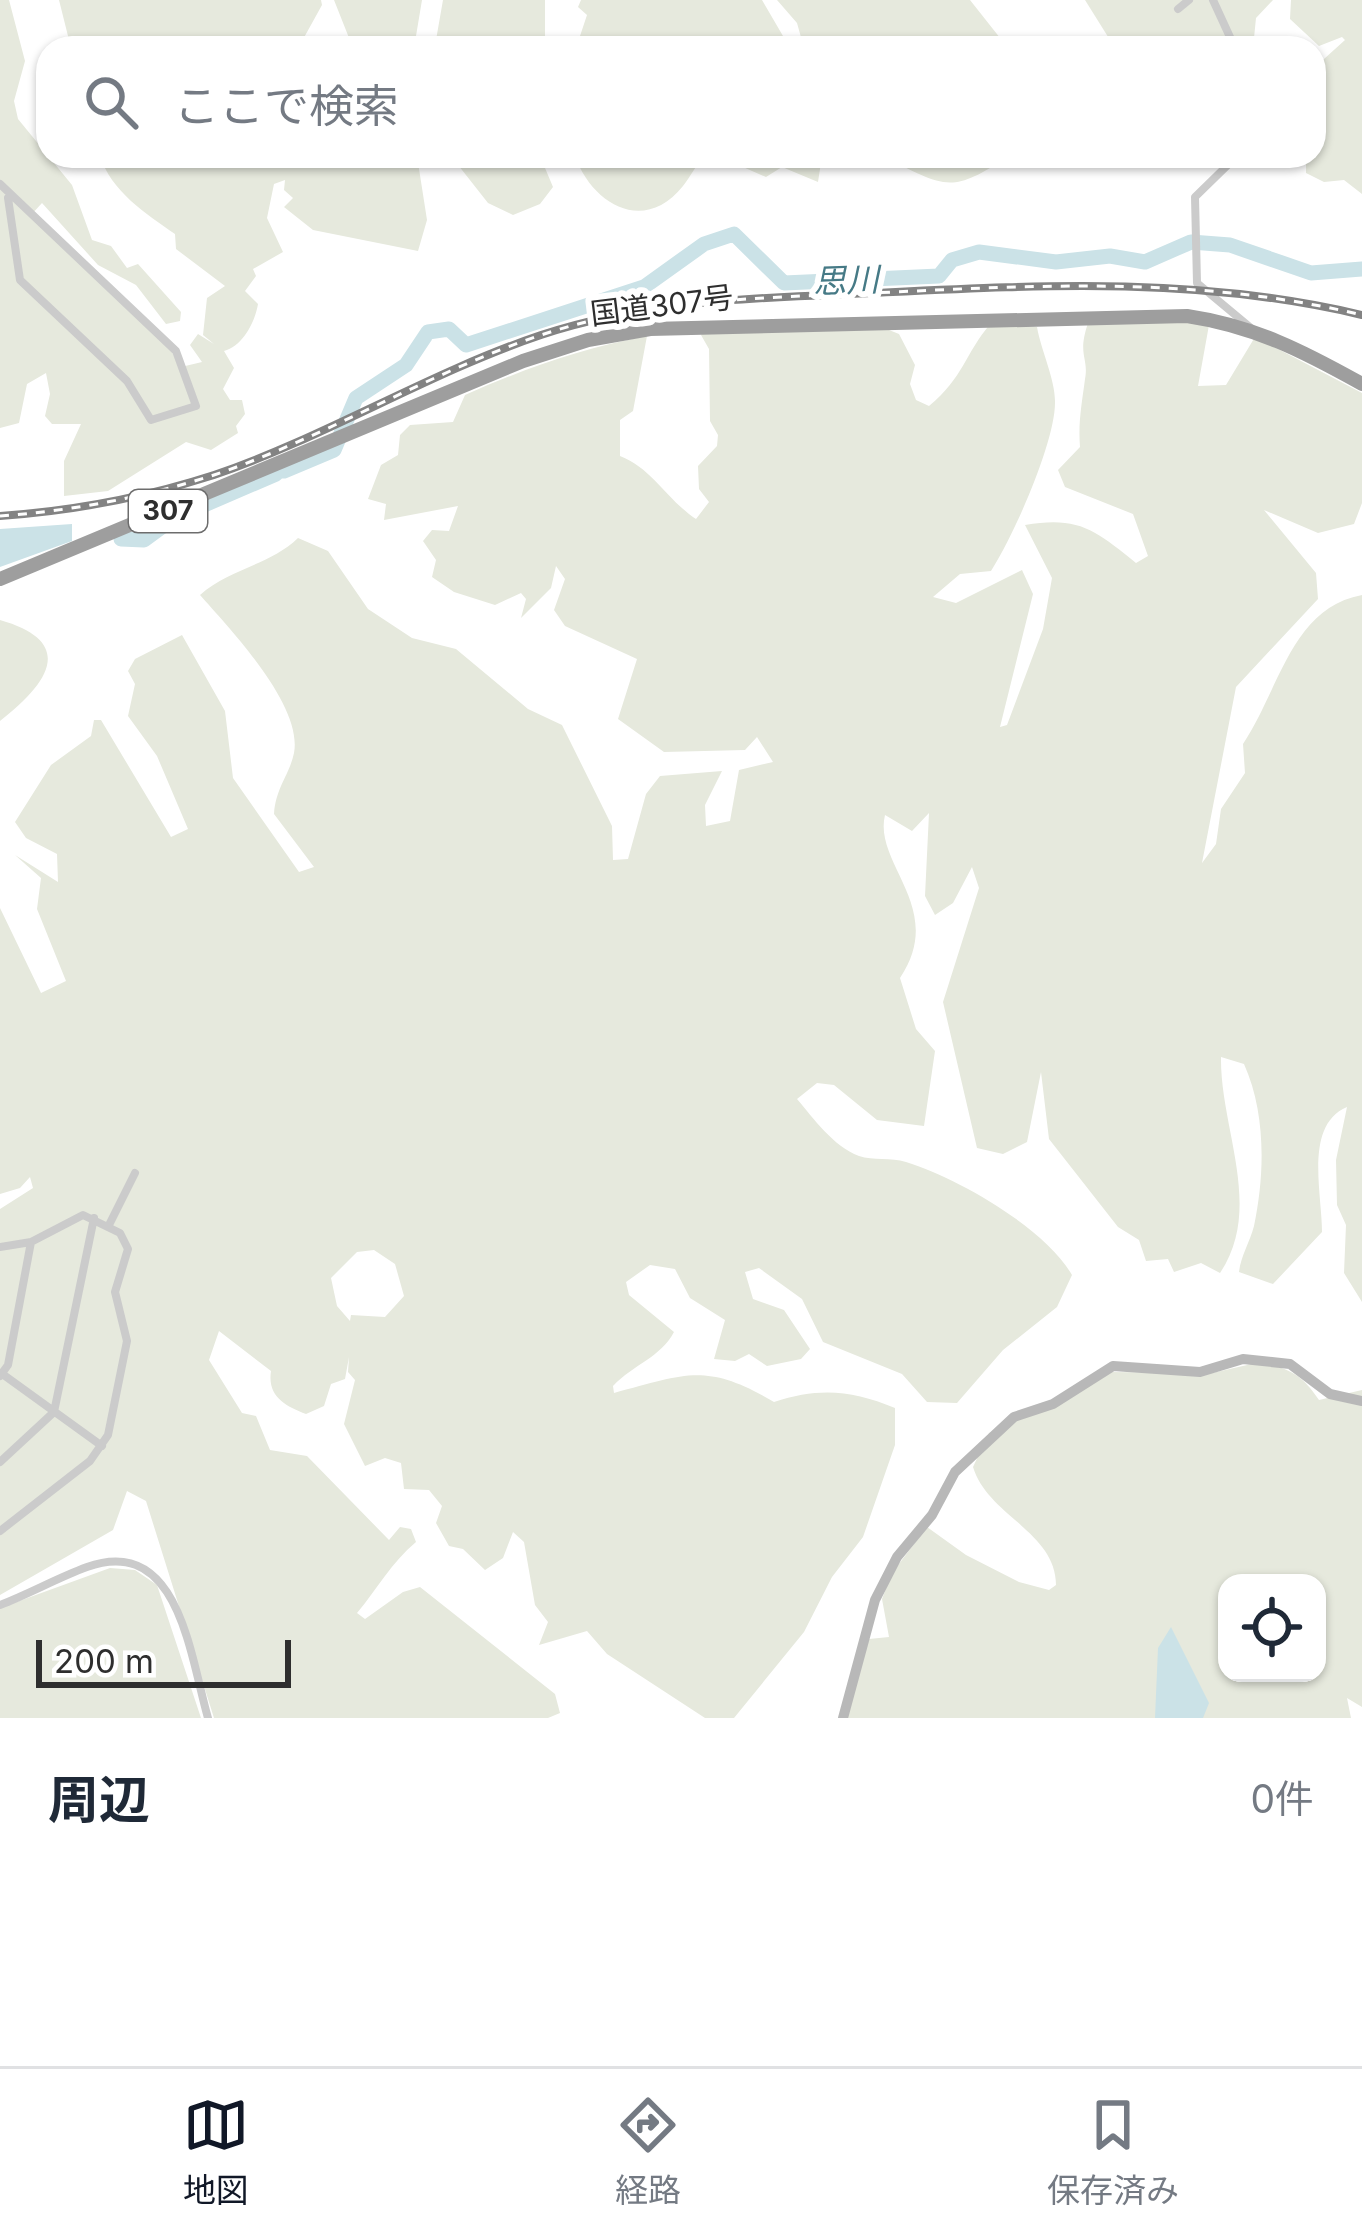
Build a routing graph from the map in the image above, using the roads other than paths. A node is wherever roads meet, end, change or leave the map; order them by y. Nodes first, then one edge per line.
1 (1190, 0) edge
2 (1213, 0) edge
3 (1178, 9) dead end
4 (1230, 36) edge
5 (1225, 168) edge
6 (0, 184) edge
7 (8, 198) junction
8 (1251, 328) junction
9 (1362, 384) edge
10 (0, 580) edge
11 (135, 1173) dead end
12 (94, 1218) junction
13 (109, 1225) junction
14 (32, 1242) junction
15 (0, 1247) edge
16 (1, 1374) edge
17 (1362, 1401) edge
18 (54, 1412) junction
19 (102, 1446) junction
20 (0, 1462) edge
21 (0, 1531) edge
22 (0, 1605) edge
23 (208, 1718) edge
24 (843, 1718) edge

1 - 3 street
2 - 4 street
5 - 8 street
6 - 7 street
7 - 7 street
8 - 9 highway, 国道307号 / 307
8 - 10 highway, 国道307号 / 307
11 - 13 street
12 - 13 street
12 - 14 street
12 - 18 street
13 - 19 street
14 - 15 street
14 - 16 street
16 - 18 street
17 - 24 main road
18 - 19 street
18 - 20 street
19 - 21 street
22 - 23 street

